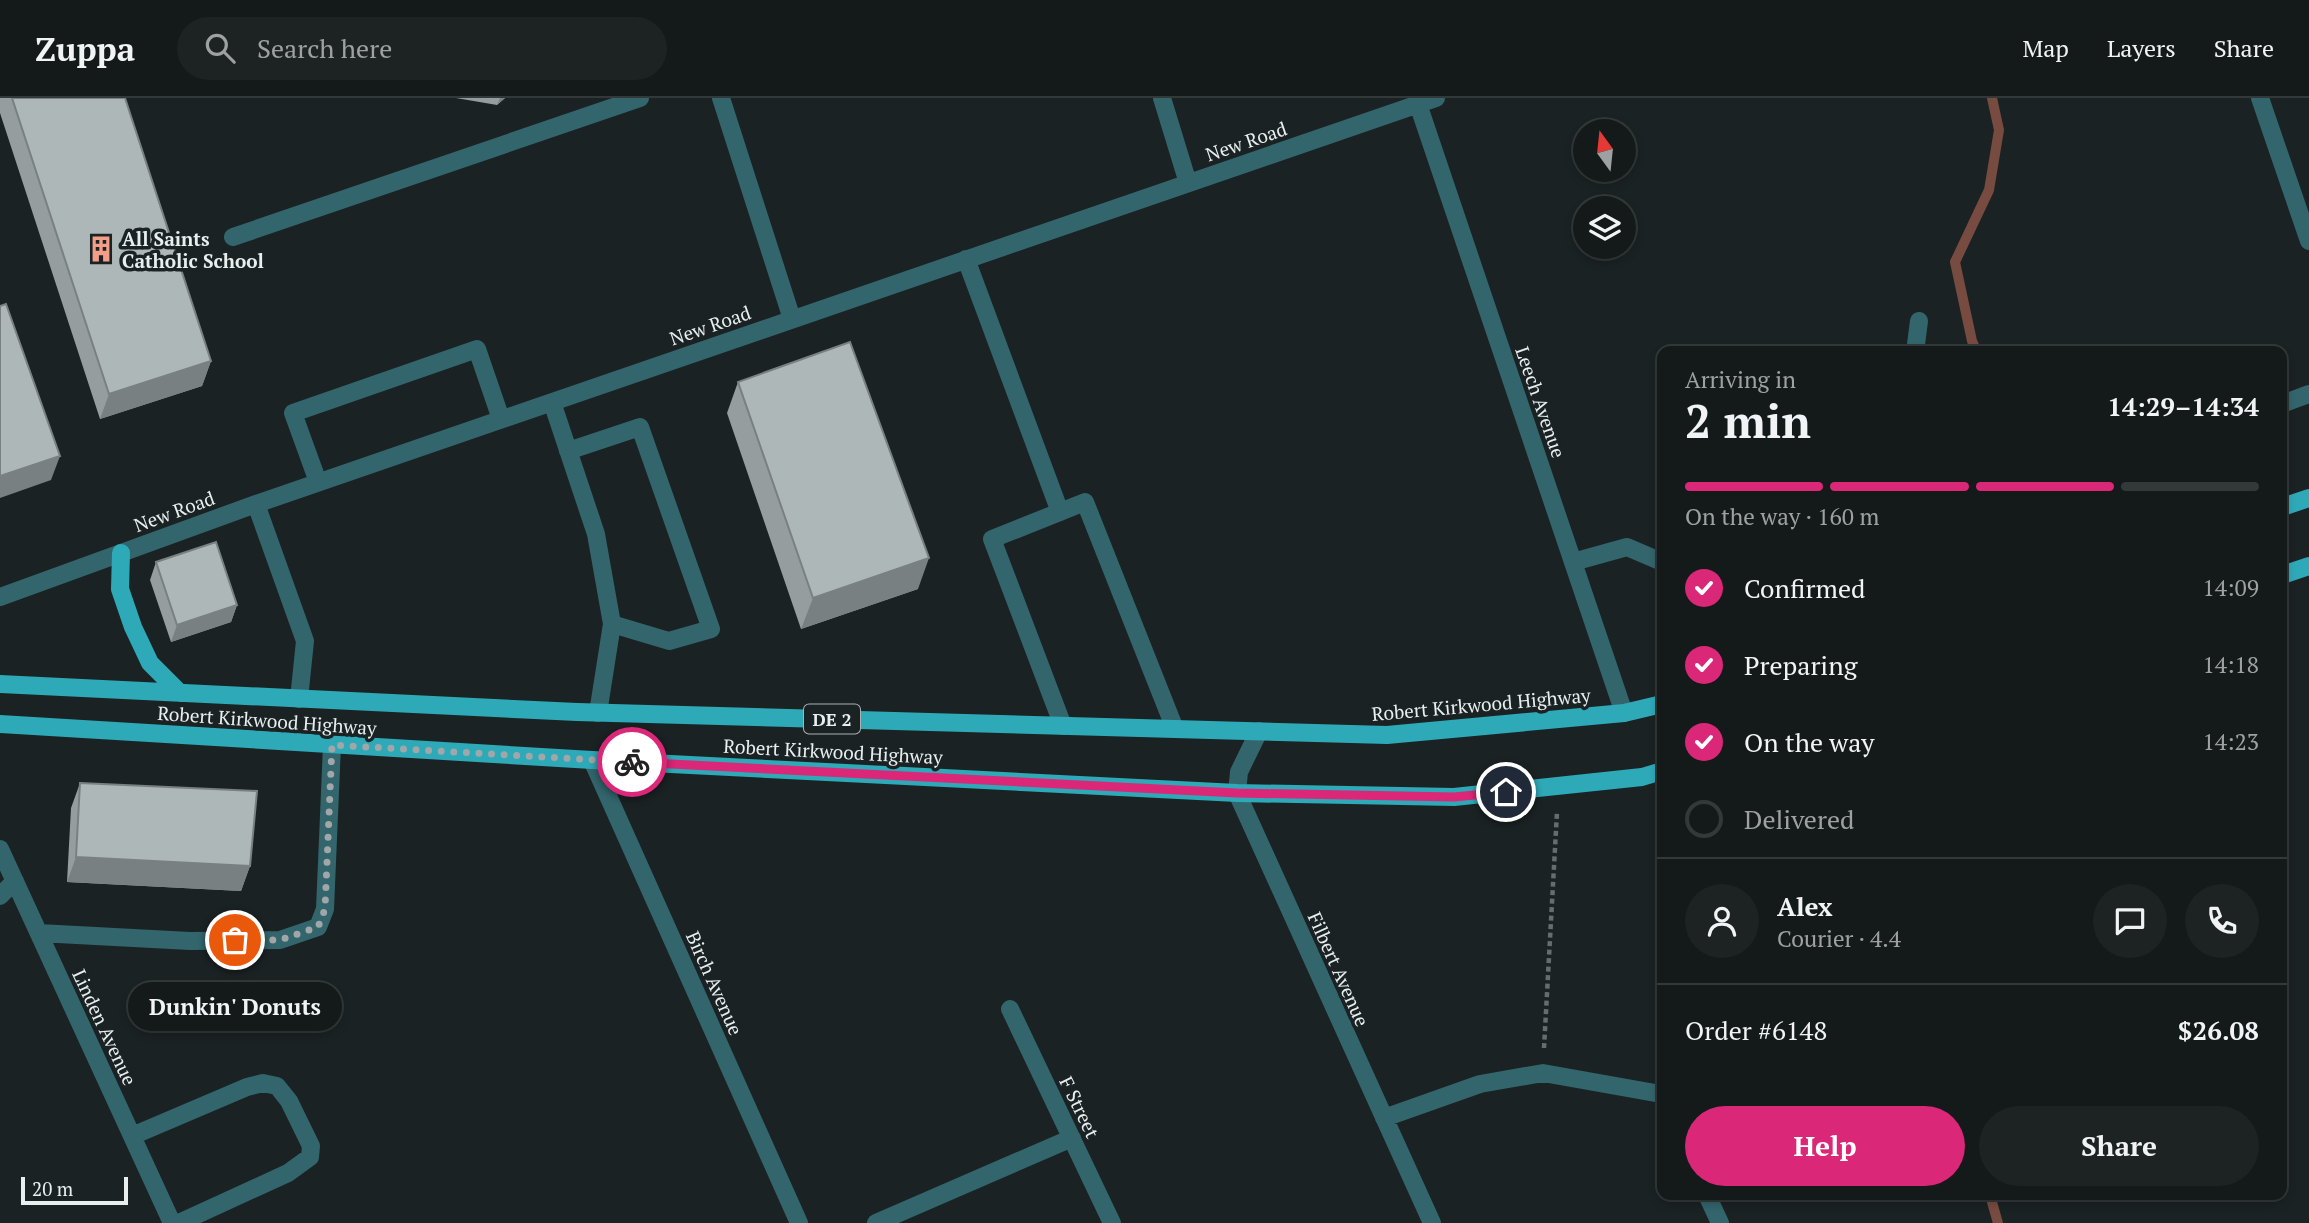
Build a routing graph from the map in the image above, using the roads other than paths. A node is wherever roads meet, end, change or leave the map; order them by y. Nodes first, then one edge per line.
1 (640, 98) edge
2 (721, 98) edge
3 (1162, 98) edge
4 (1436, 98) edge
5 (2260, 98) edge
6 (1418, 104) junction
7 (1188, 183) junction
8 (233, 237) dead end
9 (2309, 242) edge
10 (966, 259) junction
11 (792, 319) junction
12 (1919, 321) dead end
13 (1916, 346) edge
14 (2309, 394) edge
15 (552, 402) junction
16 (2287, 402) edge
17 (501, 419) junction
18 (568, 451) junction
19 (318, 482) junction
20 (2309, 498) edge
21 (256, 504) junction
22 (2287, 505) edge
23 (1060, 512) junction
24 (121, 553) junction
25 (1657, 560) edge
26 (1573, 562) junction
27 (2309, 566) edge
28 (2287, 573) edge
29 (0, 597) edge
30 (612, 624) junction
31 (0, 684) edge
32 (180, 693) junction
33 (299, 699) junction
34 (1657, 705) edge
35 (598, 713) junction
36 (1624, 713) junction
37 (0, 724) edge
38 (1063, 726) junction
39 (1175, 729) junction
40 (1259, 731) junction
41 (332, 745) junction
42 (592, 760) junction
43 (1657, 772) edge
44 (1237, 793) junction
45 (0, 849) edge
46 (15, 881) junction
47 (0, 896) edge
48 (39, 933) junction
49 (1010, 1009) dead end
50 (1657, 1093) edge
51 (1384, 1118) junction
52 (132, 1136) junction
53 (1072, 1138) junction
54 (1709, 1200) edge
55 (172, 1223) edge
56 (179, 1223) edge
57 (799, 1223) edge
58 (876, 1223) edge
59 (1112, 1223) edge
60 (1432, 1223) edge
61 (1720, 1223) edge

1 - 8 street
2 - 11 street
3 - 7 street
4 - 6 street, New Road
5 - 9 street
6 - 7 street, New Road
6 - 26 street, Leech Avenue
7 - 10 street, New Road
10 - 11 street, New Road
10 - 23 street
11 - 15 street, New Road
12 - 13 street
14 - 16 street
15 - 17 street, New Road
15 - 18 street
17 - 19 street, New Road
17 - 19 street
18 - 30 street
18 - 30 street
19 - 21 street, New Road
20 - 22 main road
21 - 24 street, New Road
21 - 33 street
23 - 38 street
23 - 39 street
24 - 29 street, New Road
24 - 32 main road
25 - 26 street
26 - 36 street, Leech Avenue
27 - 28 main road
30 - 35 street
31 - 32 main road, Robert Kirkwood Highway / DE 2
32 - 33 main road, Robert Kirkwood Highway / DE 2
33 - 35 main road, Robert Kirkwood Highway / DE 2
34 - 36 main road, Robert Kirkwood Highway / DE 2
35 - 38 main road, Robert Kirkwood Highway / DE 2
36 - 40 main road, Robert Kirkwood Highway / DE 2
37 - 41 main road, Robert Kirkwood Highway
38 - 39 main road, Robert Kirkwood Highway / DE 2
39 - 40 main road, Robert Kirkwood Highway / DE 2
40 - 44 street
41 - 42 main road, Robert Kirkwood Highway
41 - 48 street
42 - 44 main road, Robert Kirkwood Highway
42 - 57 street, Birch Avenue
43 - 44 main road, Robert Kirkwood Highway
44 - 51 street, Filbert Avenue
45 - 46 street, Linden Avenue
46 - 47 street
46 - 48 street, Linden Avenue
48 - 52 street, Linden Avenue
49 - 53 street, F Street
50 - 51 street
51 - 60 street, Filbert Avenue
52 - 55 street, Linden Avenue
52 - 56 street
53 - 58 street
53 - 59 street, F Street
54 - 61 street

